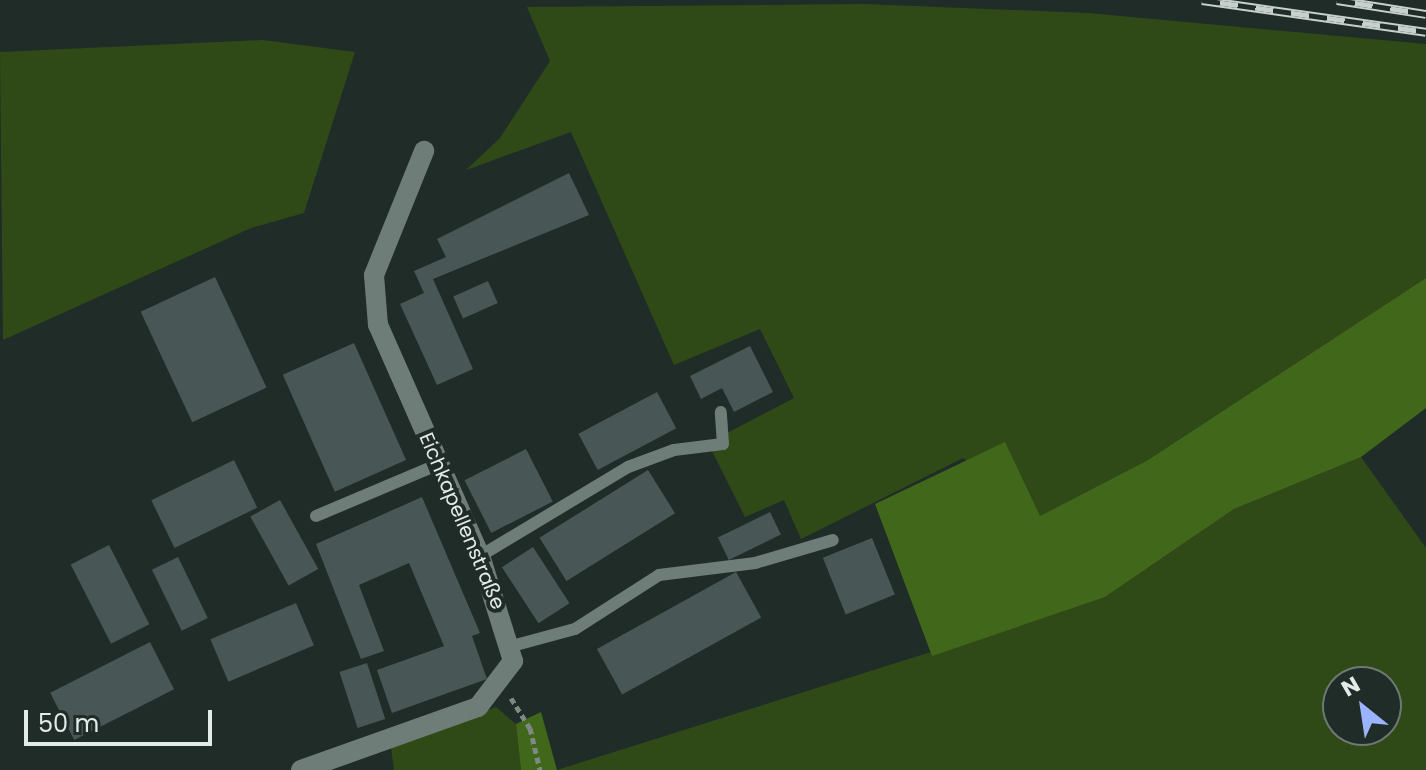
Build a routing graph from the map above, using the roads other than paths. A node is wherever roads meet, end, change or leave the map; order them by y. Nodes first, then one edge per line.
1 (424, 151) dead end
2 (721, 412) dead end
3 (439, 464) junction
4 (316, 516) dead end
5 (833, 540) dead end
6 (480, 556) junction
7 (512, 646) junction
8 (301, 770) edge

1 - 3 street, Eichkapellenstraße
2 - 6 lane
3 - 4 lane
3 - 6 street, Eichkapellenstraße
5 - 7 lane
6 - 7 street, Eichkapellenstraße
7 - 8 street

